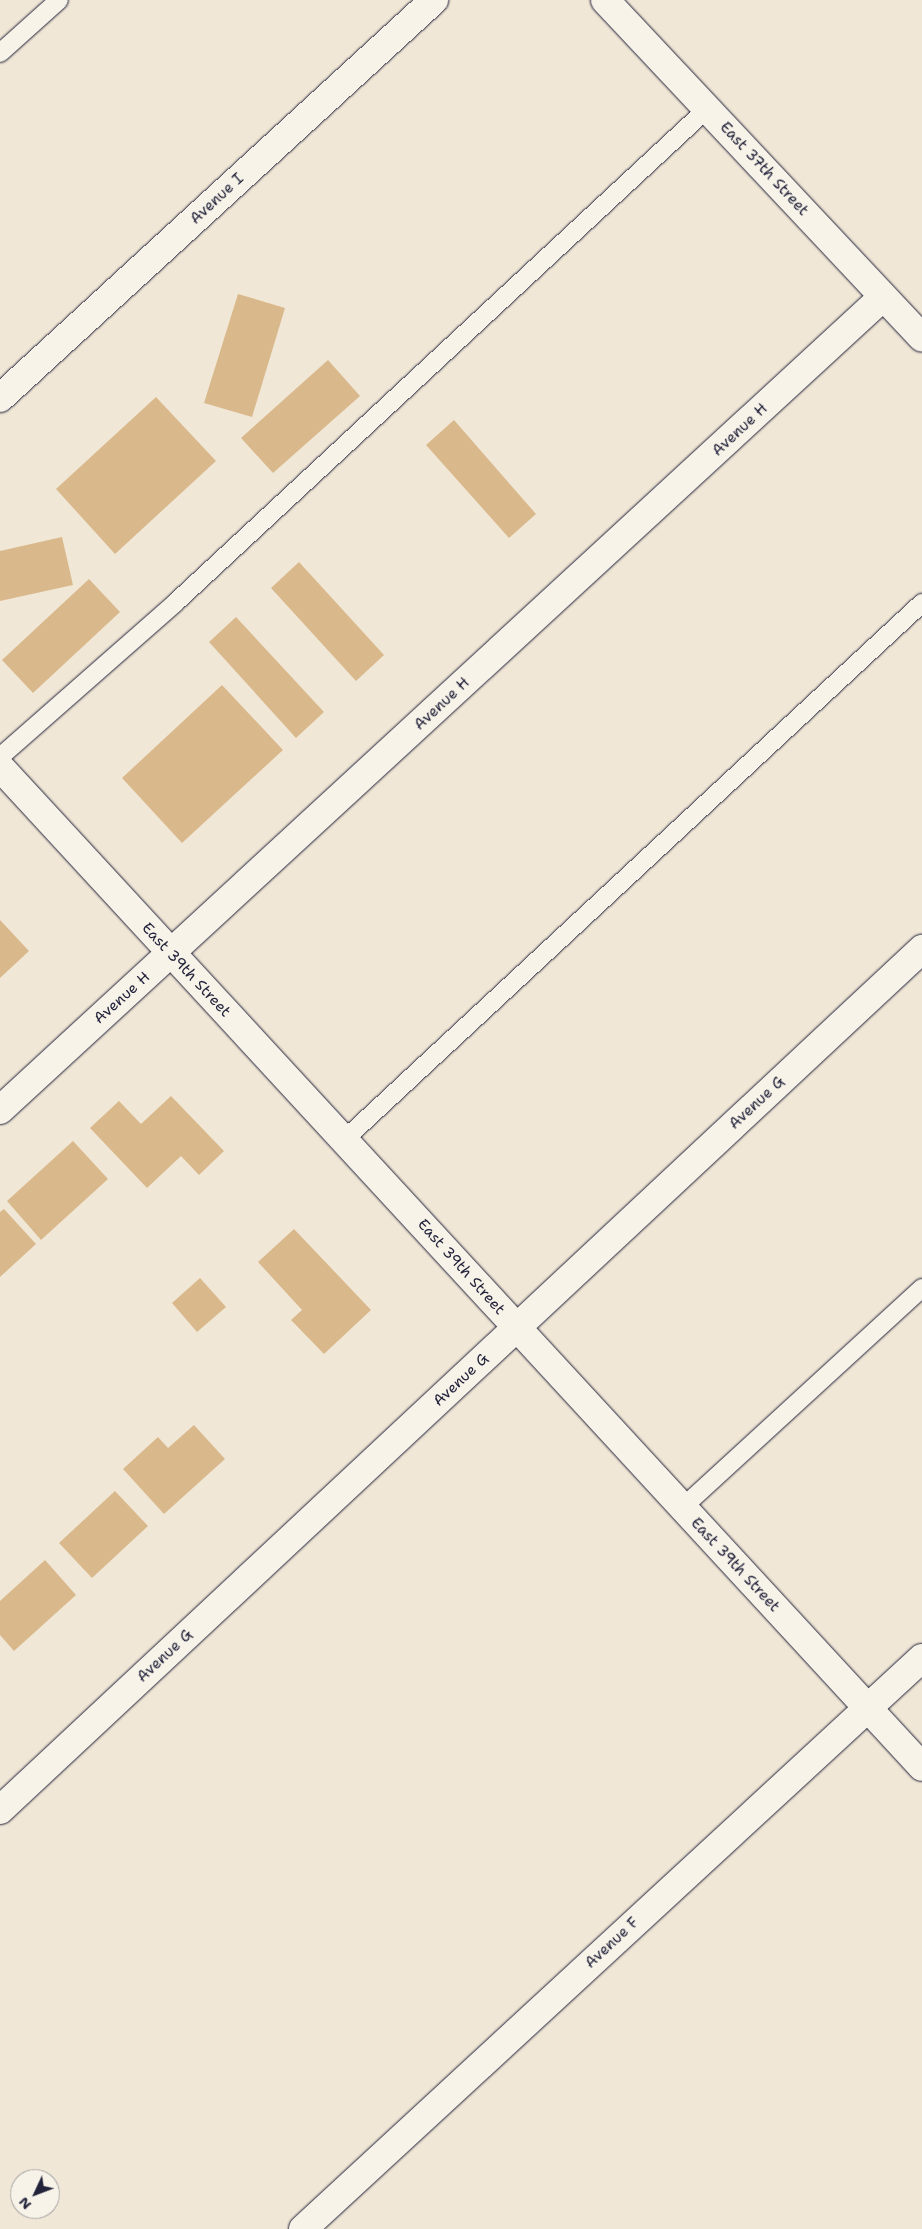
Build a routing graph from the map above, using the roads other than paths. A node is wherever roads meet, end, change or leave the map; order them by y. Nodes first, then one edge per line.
1 (58, 0) edge
2 (434, 0) edge
3 (605, 0) edge
4 (0, 53) edge
5 (707, 109) junction
6 (883, 297) junction
7 (922, 338) edge
8 (0, 398) edge
9 (922, 603) edge
10 (0, 757) edge
11 (0, 767) edge
12 (922, 949) edge
13 (170, 954) junction
14 (0, 1110) edge
15 (345, 1139) junction
16 (922, 1288) edge
17 (516, 1329) junction
18 (682, 1508) junction
19 (922, 1658) edge
20 (867, 1708) junction
21 (922, 1766) edge
22 (0, 1810) edge
23 (303, 2229) edge

1 - 4 lane
2 - 8 street, Avenue I
3 - 5 street, East 37th Street
5 - 6 street, East 37th Street
5 - 10 lane
6 - 7 street, East 37th Street
6 - 13 street, Avenue H
9 - 15 lane
11 - 13 street, East 39th Street
12 - 17 street, Avenue G
13 - 14 street, Avenue H
13 - 15 street, East 39th Street
15 - 17 street, East 39th Street
16 - 18 lane
17 - 18 street, East 39th Street
17 - 22 street, Avenue G
18 - 20 street, East 39th Street
19 - 20 street, Avenue F
20 - 21 street, East 39th Street
20 - 23 street, Avenue F

